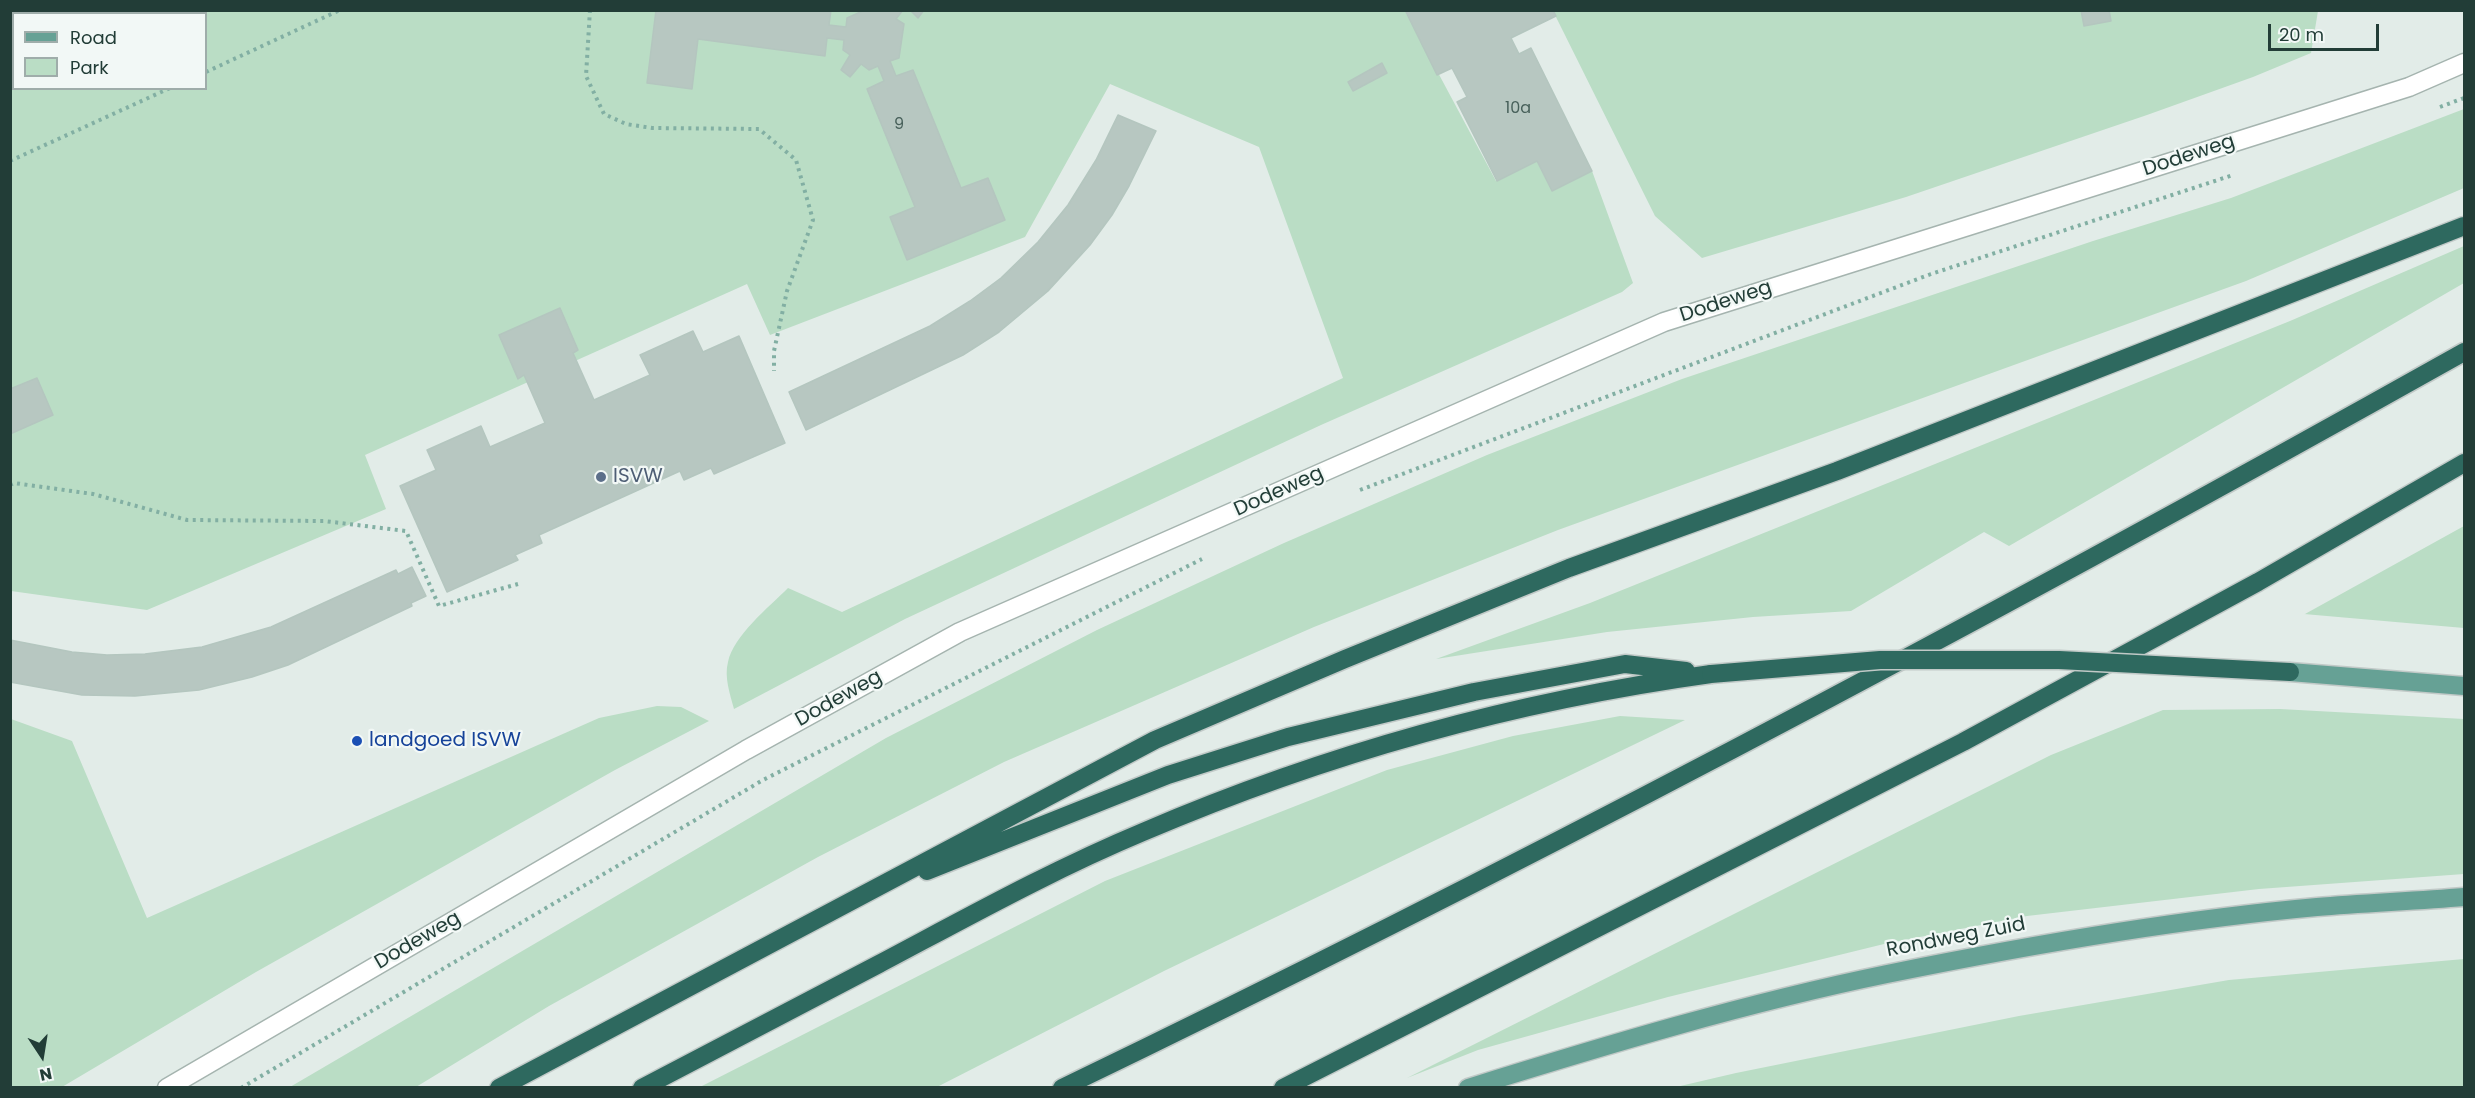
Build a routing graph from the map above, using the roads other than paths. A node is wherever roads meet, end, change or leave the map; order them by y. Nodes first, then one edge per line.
1 (2464, 63) edge
2 (2464, 226) edge
3 (2464, 352) edge
4 (2464, 463) edge
5 (2290, 672) joint
6 (1711, 674) junction
7 (2464, 686) edge
8 (2464, 897) edge
9 (836, 908) junction
10 (167, 1088) edge
11 (499, 1088) edge
12 (642, 1088) edge
13 (1062, 1088) edge
14 (1283, 1088) edge
15 (1468, 1088) edge

1 - 10 street, Dodeweg
2 - 9 highway
3 - 13 highway
4 - 14 highway
5 - 6 highway, bridge
5 - 7 main road
6 - 9 highway
6 - 12 highway
8 - 15 main road, Rondweg Zuid
9 - 11 highway

